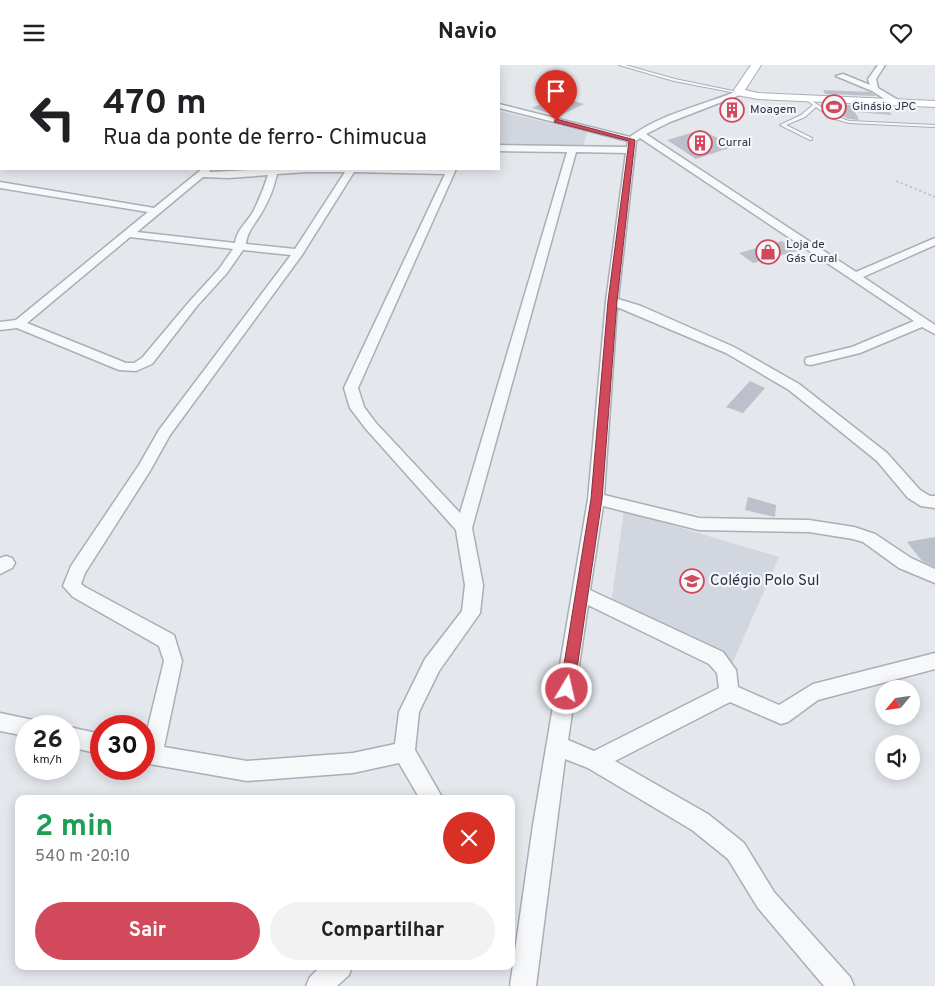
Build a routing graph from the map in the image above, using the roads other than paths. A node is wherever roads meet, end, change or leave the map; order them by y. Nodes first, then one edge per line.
1 (621, 65) edge
2 (641, 65) edge
3 (756, 65) edge
4 (882, 65) edge
5 (646, 73) junction
6 (840, 76) dead end
7 (875, 89) junction
8 (742, 93) junction
9 (811, 102) junction
10 (897, 103) junction
11 (935, 104) edge
12 (500, 106) edge
13 (935, 126) edge
14 (810, 139) dead end
15 (634, 141) junction
16 (500, 148) edge
17 (572, 149) junction
18 (297, 170) edge
19 (352, 170) edge
20 (451, 170) edge
21 (204, 171) edge
22 (274, 172) junction
23 (0, 185) edge
24 (157, 211) junction
25 (128, 234) junction
26 (935, 241) edge
27 (240, 247) junction
28 (298, 253) junction
29 (854, 277) junction
30 (612, 301) junction
31 (922, 322) junction
32 (19, 324) junction
33 (0, 326) edge
34 (935, 330) edge
35 (811, 361) dead end
36 (596, 499) junction
37 (935, 502) edge
38 (464, 528) junction
39 (935, 576) edge
40 (582, 594) junction
41 (935, 661) edge
42 (728, 692) junction
43 (0, 722) edge
44 (15, 725) edge
45 (155, 728) edge
46 (558, 746) junction
47 (404, 752) junction
48 (155, 755) edge
49 (595, 761) junction
50 (430, 795) edge
51 (336, 970) edge
52 (319, 986) edge
53 (523, 986) edge
54 (841, 986) edge

1 - 5 lane
2 - 5 lane
3 - 8 main road
4 - 7 street
5 - 8 lane
6 - 7 street
7 - 10 street
8 - 9 main road
8 - 15 street
9 - 10 main road
9 - 13 lane
9 - 14 lane
10 - 11 main road
12 - 15 street
15 - 17 street
15 - 29 street
15 - 30 street
16 - 17 street
17 - 38 street
18 - 22 street
19 - 20 street
19 - 28 street
20 - 38 street
21 - 22 street
21 - 24 street
22 - 27 street
23 - 24 street
24 - 25 street
25 - 27 street
25 - 32 street
26 - 29 street
27 - 28 street
27 - 32 street
28 - 45 street
29 - 31 street
30 - 36 street
30 - 37 street
31 - 34 street
31 - 35 street
32 - 33 street
36 - 39 street
36 - 40 street
38 - 47 street
40 - 42 street
40 - 46 street
41 - 42 street
42 - 49 street
43 - 44 street
46 - 49 street
46 - 53 street
47 - 48 street
47 - 50 street
49 - 54 street
51 - 52 street

